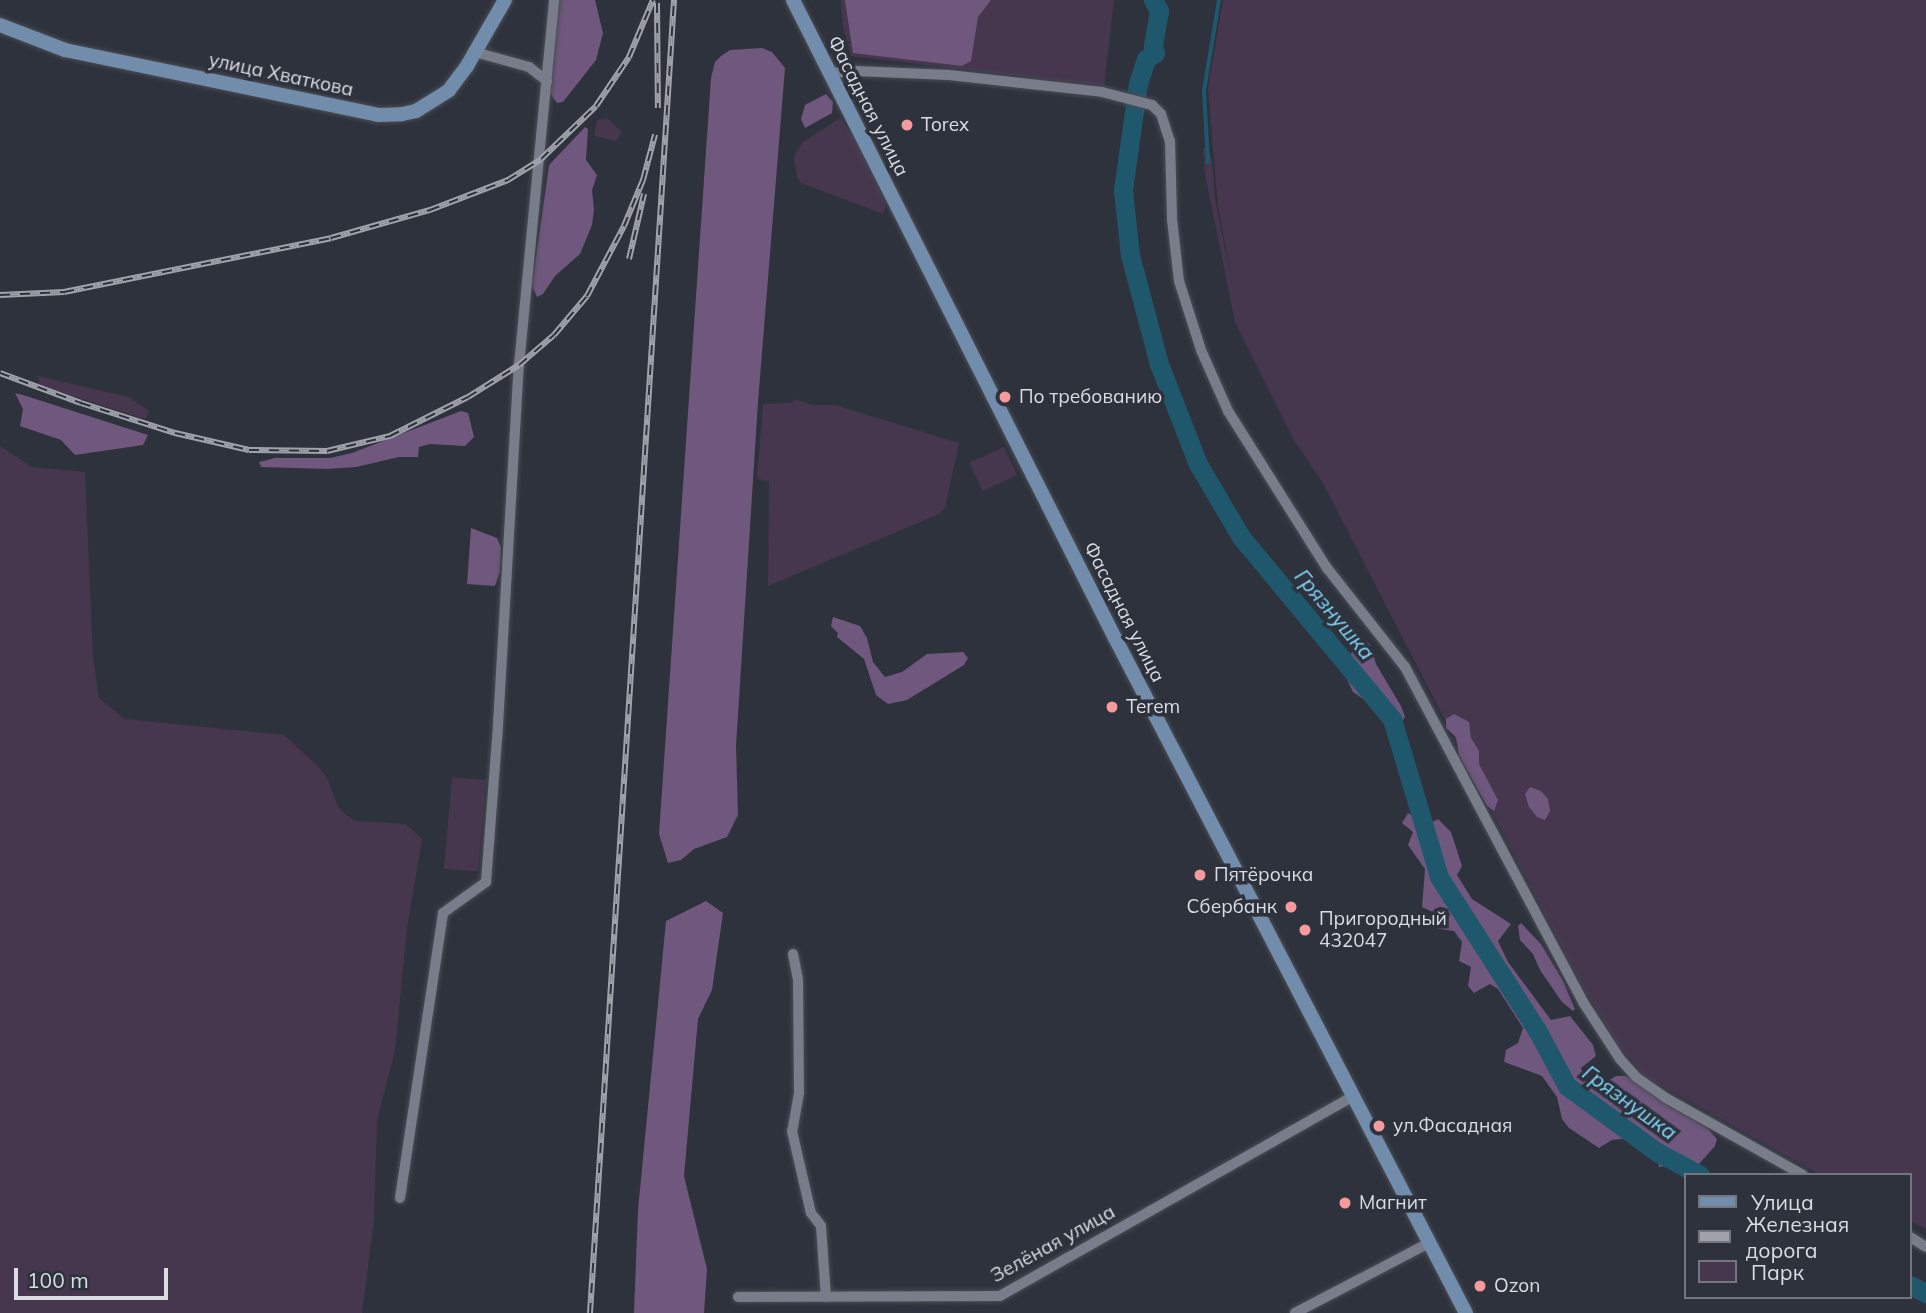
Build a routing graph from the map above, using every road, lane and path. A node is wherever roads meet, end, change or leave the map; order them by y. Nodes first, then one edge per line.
1 (505, 0) edge
2 (554, 0) edge
3 (793, 0) edge
4 (0, 25) edge
5 (475, 52) junction
6 (830, 73) junction
7 (547, 81) junction
8 (793, 954) dead end
9 (1352, 1097) junction
10 (1799, 1173) edge
11 (400, 1198) dead end
12 (1429, 1243) junction
13 (738, 1297) dead end
14 (825, 1297) junction
15 (1295, 1313) edge
16 (1466, 1313) edge

1 - 5 main road, улица Хваткова
2 - 7 street
3 - 6 main road, Фасадная улица
4 - 5 main road, улица Хваткова
5 - 7 street
6 - 9 main road, Фасадная улица
6 - 10 street
7 - 11 street
8 - 14 street
9 - 12 main road, Фасадная улица
9 - 14 street, Зелёная улица
12 - 15 street
12 - 16 main road, Фасадная улица
13 - 14 street, Зелёная улица

